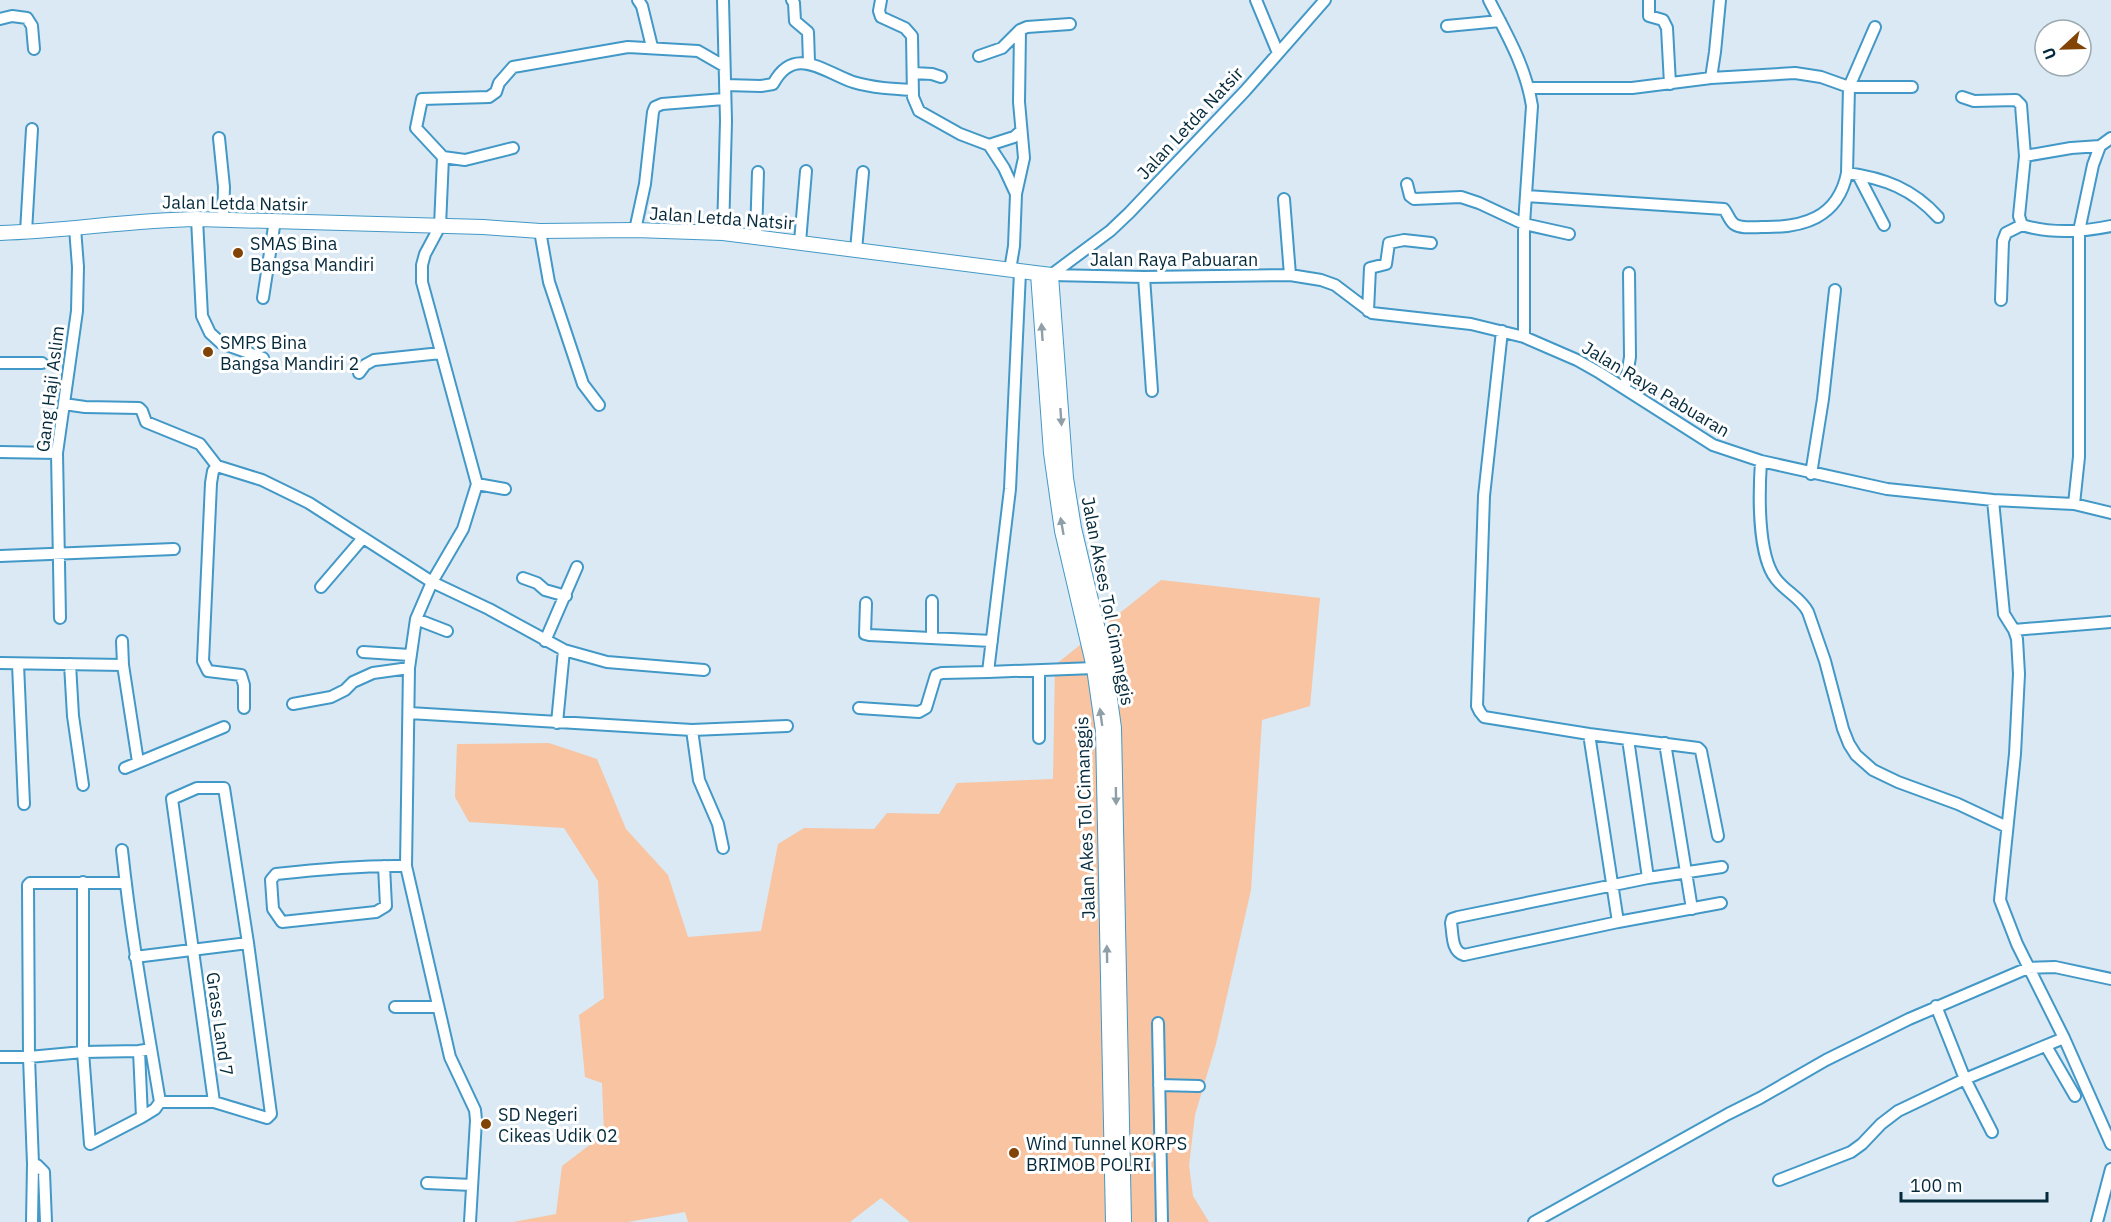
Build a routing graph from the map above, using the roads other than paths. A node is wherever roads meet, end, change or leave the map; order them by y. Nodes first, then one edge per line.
1 (638, 0) edge
2 (723, 0) edge
3 (792, 0) edge
4 (881, 0) edge
5 (1256, 0) edge
6 (1324, 0) edge
7 (1489, 0) edge
8 (1649, 0) edge
9 (1720, 0) edge
10 (0, 19) edge
11 (1500, 21) junction
12 (1070, 24) dead end
13 (1447, 26) dead end
14 (1875, 27) dead end
15 (1020, 30) junction
16 (651, 47) junction
17 (34, 49) dead end
18 (1278, 53) junction
19 (980, 56) dead end
20 (809, 62) junction
21 (724, 66) junction
22 (913, 73) junction
23 (941, 77) dead end
24 (1711, 78) junction
25 (1670, 84) junction
26 (725, 85) junction
27 (1849, 87) junction
28 (1912, 87) dead end
29 (1530, 88) junction
30 (913, 90) junction
31 (1962, 97) dead end
32 (724, 99) junction
33 (32, 129) dead end
34 (1021, 131) junction
35 (219, 138) dead end
36 (2111, 138) edge
37 (989, 145) junction
38 (2100, 147) junction
39 (513, 148) dead end
40 (2025, 156) junction
41 (443, 157) junction
42 (806, 171) dead end
43 (758, 172) dead end
44 (863, 172) dead end
45 (1852, 174) junction
46 (1407, 184) dead end
47 (1016, 194) junction
48 (1526, 196) junction
49 (1284, 199) dead end
50 (1938, 217) dead end
51 (197, 219) junction
52 (223, 219) junction
53 (275, 220) junction
54 (1524, 224) junction
55 (1884, 225) dead end
56 (2022, 225) junction
57 (440, 226) junction
58 (2111, 226) edge
59 (75, 228) junction
60 (634, 230) junction
61 (540, 231) junction
62 (2079, 231) junction
63 (26, 232) junction
64 (0, 233) edge
65 (723, 233) junction
66 (1569, 234) dead end
67 (756, 236) junction
68 (800, 242) junction
69 (1431, 243) dead end
70 (856, 250) junction
71 (1015, 271) junction
72 (1629, 273) dead end
73 (1044, 274) junction
74 (1290, 275) junction
75 (1144, 277) junction
76 (1835, 290) dead end
77 (263, 298) dead end
78 (2001, 300) dead end
79 (1368, 311) junction
80 (1502, 331) junction
81 (1524, 337) junction
82 (441, 353) junction
83 (263, 357) dead end
84 (0, 363) edge
85 (42, 363) dead end
86 (359, 373) dead end
87 (1625, 388) junction
88 (1152, 391) dead end
89 (64, 404) junction
90 (599, 405) dead end
91 (0, 452) edge
92 (57, 453) junction
93 (1761, 461) junction
94 (217, 466) junction
95 (1811, 474) junction
96 (477, 484) junction
97 (505, 489) dead end
98 (1994, 500) junction
99 (2074, 504) junction
100 (2111, 513) edge
101 (363, 538) junction
102 (174, 549) dead end
103 (59, 554) junction
104 (0, 556) edge
105 (577, 567) dead end
106 (523, 578) dead end
107 (432, 582) junction
108 (321, 587) dead end
109 (566, 596) junction
110 (932, 601) dead end
111 (866, 603) dead end
112 (60, 618) dead end
113 (416, 619) junction
114 (2111, 622) edge
115 (2014, 630) junction
116 (447, 632) dead end
117 (932, 638) junction
118 (122, 641) dead end
119 (545, 641) junction
120 (992, 641) junction
121 (564, 650) junction
122 (363, 652) dead end
123 (410, 655) junction
124 (0, 663) edge
125 (18, 664) junction
126 (70, 664) junction
127 (123, 665) junction
128 (409, 668) junction
129 (1094, 669) junction
130 (704, 670) dead end
131 (1040, 671) junction
132 (988, 672) junction
133 (293, 704) dead end
134 (244, 708) dead end
135 (859, 708) dead end
136 (409, 713) junction
137 (557, 723) junction
138 (224, 726) dead end
139 (787, 726) dead end
140 (692, 730) junction
141 (1589, 734) junction
142 (1039, 738) dead end
143 (1628, 739) junction
144 (1665, 743) junction
145 (138, 762) junction
146 (125, 768) dead end
147 (83, 784) dead end
148 (24, 804) dead end
149 (2007, 827) junction
150 (1718, 836) dead end
151 (723, 848) dead end
152 (123, 850) dead end
153 (384, 866) junction
154 (406, 866) junction
155 (1722, 867) dead end
156 (1686, 872) junction
157 (1648, 878) junction
158 (83, 882) junction
159 (126, 883) junction
160 (1611, 886) junction
161 (1721, 903) dead end
162 (1692, 909) junction
163 (1618, 922) junction
164 (248, 943) junction
165 (193, 951) junction
166 (135, 957) junction
167 (2028, 968) junction
168 (2111, 979) edge
169 (1935, 1006) junction
170 (395, 1007) dead end
171 (438, 1007) junction
172 (1158, 1023) dead end
173 (2064, 1038) junction
174 (2046, 1046) junction
175 (151, 1049) junction
176 (139, 1051) junction
177 (83, 1052) junction
178 (0, 1057) edge
179 (29, 1057) junction
180 (1965, 1079) junction
181 (1159, 1085) junction
182 (1199, 1086) dead end
183 (2075, 1096) dead end
184 (160, 1102) junction
185 (214, 1102) junction
186 (142, 1116) junction
187 (1992, 1132) dead end
188 (2111, 1144) edge
189 (33, 1164) junction
190 (2111, 1169) edge
191 (1779, 1180) dead end
192 (427, 1183) dead end
193 (472, 1185) junction
194 (2107, 1206) edge
195 (32, 1222) edge
196 (46, 1222) edge
197 (470, 1222) edge
198 (1113, 1222) edge
199 (1124, 1222) edge
200 (1161, 1222) edge
201 (1534, 1222) edge
202 (2097, 1222) edge

1 - 16 street
2 - 21 street
3 - 20 street
4 - 22 street
5 - 18 street
6 - 18 street, Jalan Letda Natsir
7 - 11 street
8 - 25 street
9 - 24 street
10 - 17 street
11 - 13 street
11 - 29 street
12 - 15 street
14 - 27 street
15 - 19 street
15 - 34 street
16 - 21 street
16 - 41 street
18 - 73 street, Jalan Letda Natsir
20 - 26 street
20 - 30 street
21 - 26 street
22 - 23 street
22 - 30 street
24 - 25 street
24 - 27 street
25 - 29 street
26 - 32 street
27 - 28 street
27 - 45 street
29 - 48 street
30 - 37 street
31 - 40 street
32 - 60 street
32 - 65 street
33 - 63 street
34 - 37 street
34 - 47 street
35 - 52 street
36 - 38 street
37 - 47 street
38 - 40 street
38 - 62 street
39 - 41 street
40 - 56 street
41 - 57 street
42 - 68 street
43 - 67 street
44 - 70 street
45 - 48 street
45 - 50 street
45 - 55 street
46 - 54 street
47 - 71 street
48 - 54 street
49 - 74 street
51 - 52 main road, Jalan Letda Natsir
51 - 59 main road, Jalan Letda Natsir
51 - 83 street
52 - 53 main road, Jalan Letda Natsir
53 - 57 main road, Jalan Letda Natsir
53 - 77 street
54 - 66 street
54 - 81 street
56 - 62 street
56 - 78 street
57 - 61 main road, Jalan Letda Natsir
57 - 82 street
58 - 62 street
59 - 63 main road, Jalan Letda Natsir
59 - 89 street, Gang Haji Aslim
60 - 61 main road, Jalan Letda Natsir
60 - 65 main road, Jalan Letda Natsir
61 - 90 street
62 - 99 street
63 - 64 main road, Jalan Letda Natsir
65 - 67 main road, Jalan Letda Natsir
67 - 68 main road, Jalan Letda Natsir
68 - 70 main road, Jalan Letda Natsir
69 - 79 street
70 - 71 main road, Jalan Letda Natsir
71 - 73 main road, Jalan Letda Natsir
71 - 120 street
72 - 87 street
73 - 75 street, Jalan Raya Pabuaran
129 -> 73 main road, Jalan Akes Tol Cimanggis
73 -> 199 main road, Jalan Akses Tol Cimanggis
74 - 75 street, Jalan Raya Pabuaran
74 - 79 street, Jalan Raya Pabuaran
75 - 88 street
76 - 95 street
79 - 80 street, Jalan Raya Pabuaran
80 - 81 street, Jalan Raya Pabuaran
80 - 141 street
81 - 87 street, Jalan Raya Pabuaran
82 - 86 street
82 - 96 street
84 - 85 street
87 - 93 street, Jalan Raya Pabuaran
89 - 92 street, Gang Haji Aslim
89 - 94 street
91 - 92 street
92 - 103 street, Gang Haji Aslim
93 - 95 street, Jalan Raya Pabuaran
93 - 149 street
94 - 101 street
94 - 134 street
95 - 98 street, Jalan Raya Pabuaran
96 - 97 street
96 - 107 street
98 - 99 street, Jalan Raya Pabuaran
98 - 115 street
99 - 100 street, Jalan Raya Pabuaran
101 - 107 street
101 - 108 street
102 - 103 street
103 - 104 street
103 - 112 street, Gang Haji Aslim
105 - 109 street
106 - 109 street
107 - 113 street
107 - 119 street
109 - 119 street
110 - 117 street
111 - 117 street
113 - 116 street
113 - 123 street
114 - 115 street
115 - 149 street
117 - 120 street
118 - 127 street
119 - 121 street
120 - 132 street
121 - 130 street
121 - 137 street
122 - 123 street
123 - 128 street
124 - 125 street
125 - 126 street
125 - 148 street
126 - 127 street
126 - 147 street
127 - 145 street
128 - 133 street
128 - 136 street
129 - 131 street
198 -> 129 main road, Jalan Akes Tol Cimanggis
131 - 132 street
131 - 142 street
132 - 135 street
136 - 137 street
136 - 154 street
137 - 140 street
138 - 145 street
139 - 140 street
140 - 151 street
141 - 143 street
141 - 160 street
143 - 144 street
143 - 157 street
144 - 150 street
144 - 156 street
145 - 146 street
149 - 167 street
152 - 159 street
153 - 153 street
153 - 154 street
154 - 171 street
155 - 156 street
156 - 157 street
156 - 162 street
157 - 160 street
158 - 159 street
158 - 177 street
158 - 179 street
159 - 166 street
160 - 163 street
160 - 163 street
161 - 162 street
162 - 163 street
164 - 165 street
164 - 165 street, Grass Land 7
164 - 185 street
165 - 166 street
165 - 185 street, Grass Land 7
166 - 175 street
167 - 168 street
167 - 169 street
167 - 173 street
169 - 180 street
169 - 201 street
170 - 171 street
171 - 193 street
172 - 181 street
173 - 174 street
173 - 188 street
174 - 180 street
174 - 183 street
175 - 176 street
175 - 184 street
176 - 177 street
176 - 186 street
177 - 179 street
177 - 186 street
178 - 179 street
179 - 189 street
180 - 187 street
180 - 191 street
181 - 182 street
181 - 200 street
184 - 185 street
184 - 186 street
189 - 195 street
189 - 196 street
190 - 194 street
192 - 193 street
193 - 197 street
194 - 202 street

